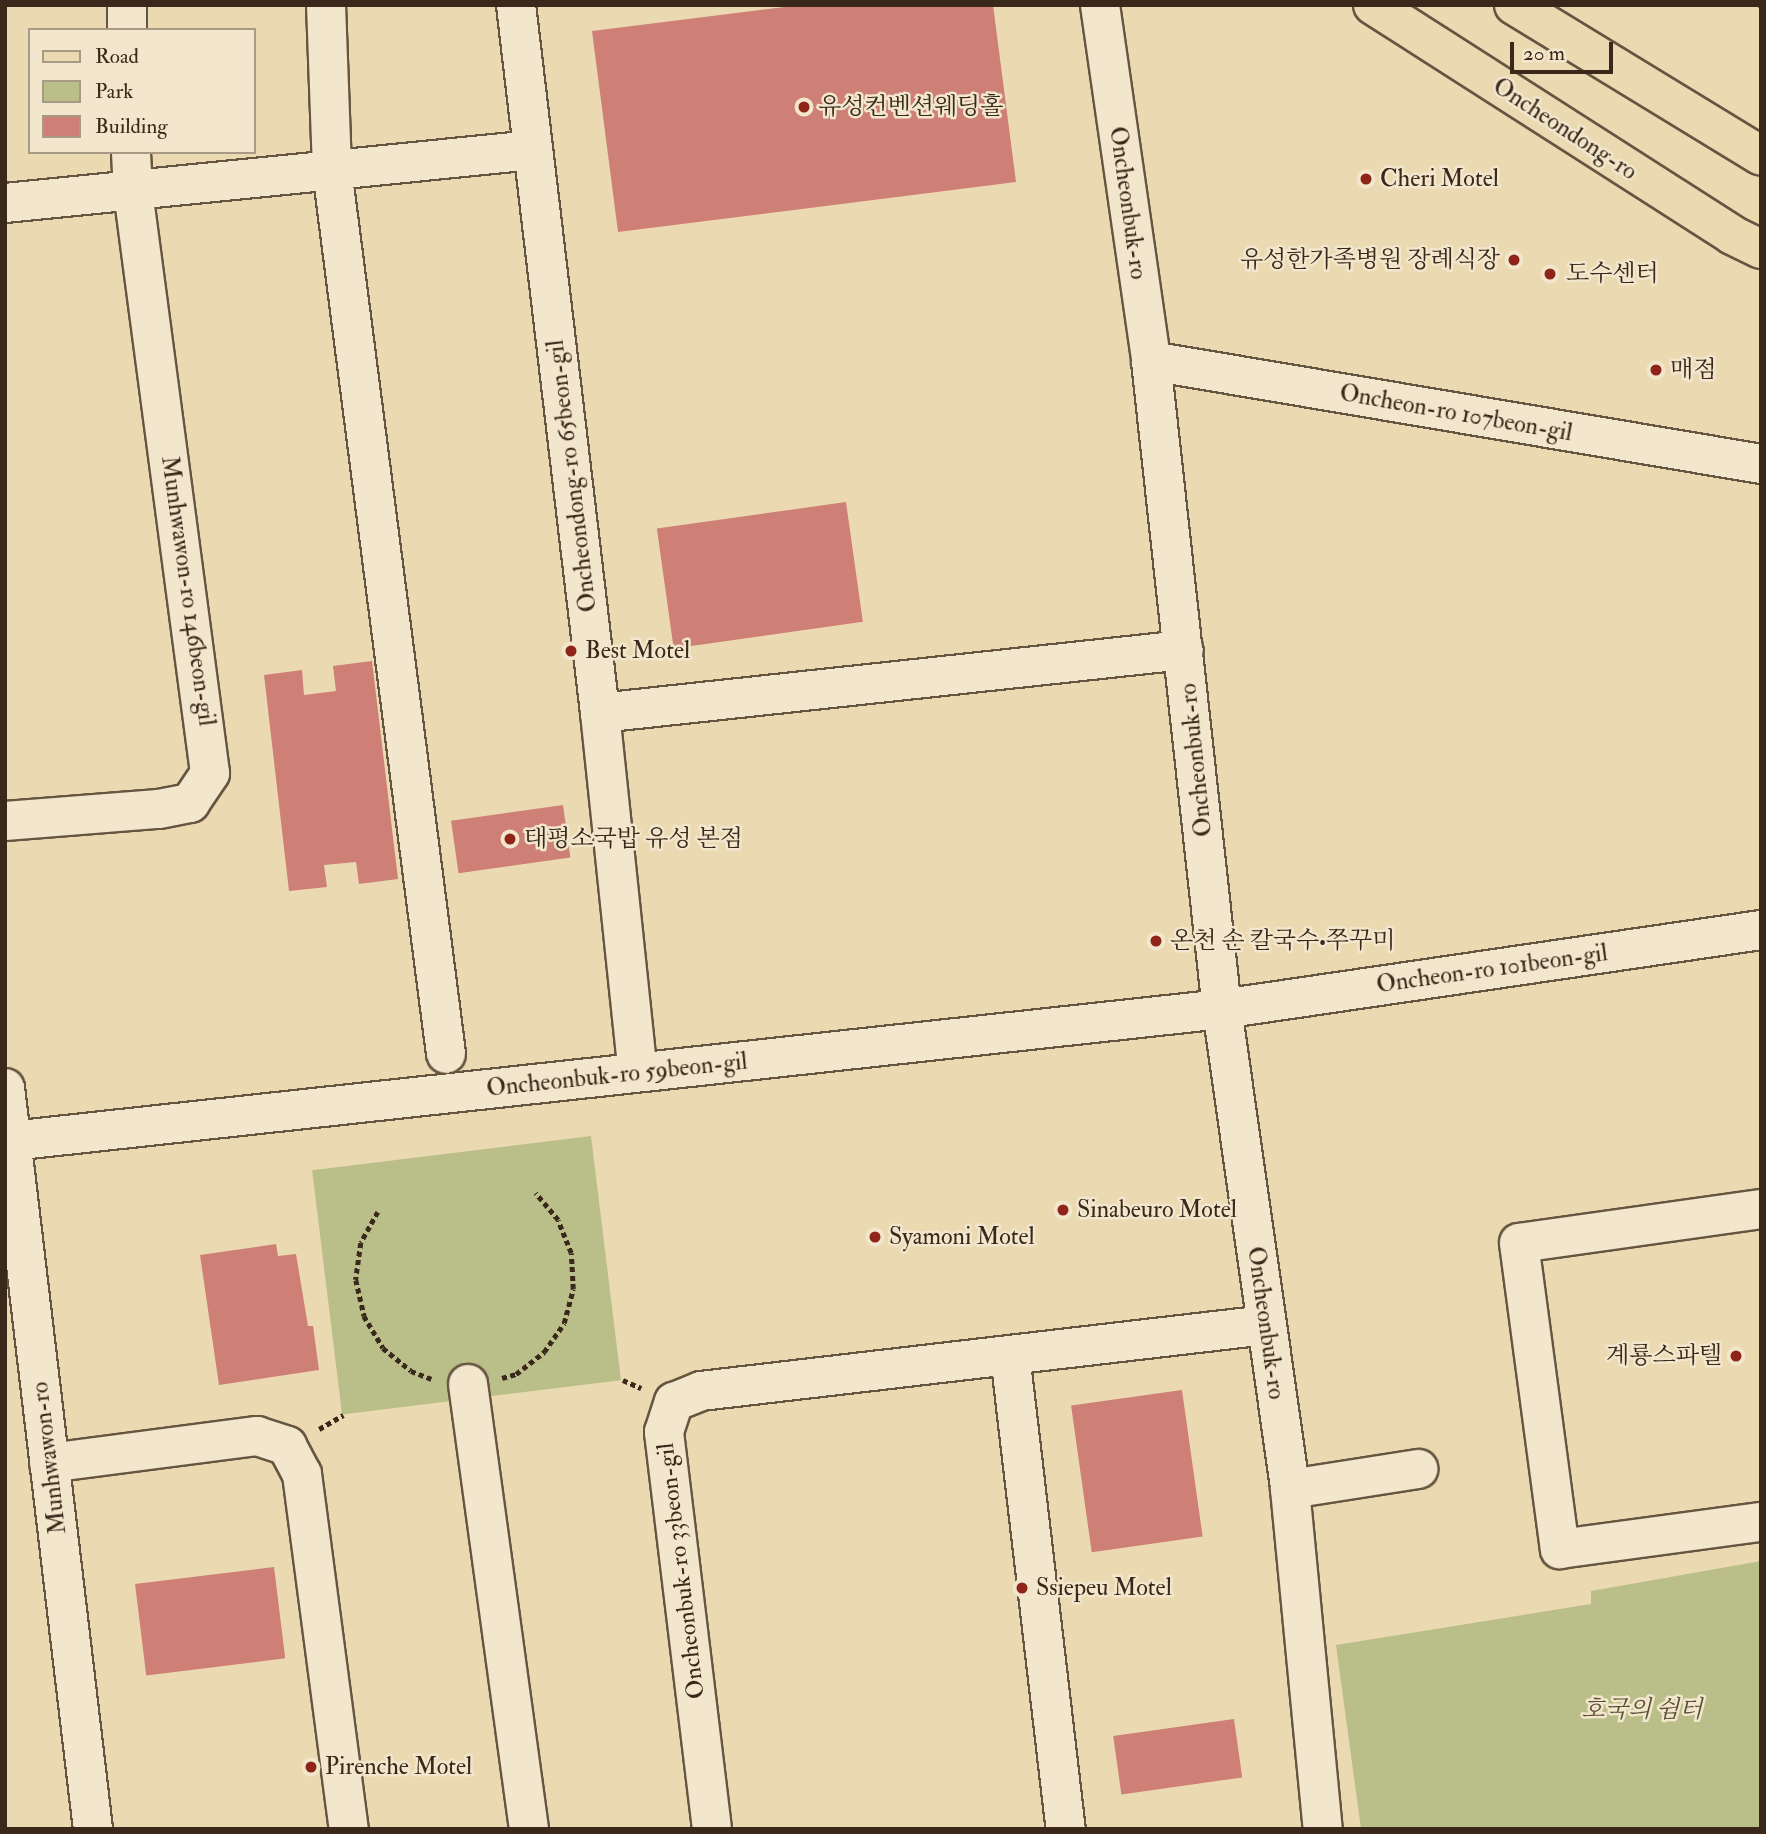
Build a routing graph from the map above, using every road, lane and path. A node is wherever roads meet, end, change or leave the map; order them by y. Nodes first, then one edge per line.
1 (127, 5) edge
2 (326, 5) edge
3 (516, 5) edge
4 (1100, 5) edge
5 (1373, 5) edge
6 (1514, 5) edge
7 (127, 28) edge
8 (533, 150) junction
9 (131, 154) edge
10 (1761, 156) edge
11 (332, 170) junction
12 (133, 191) junction
13 (5, 203) edge
14 (1746, 242) edge
15 (1761, 269) edge
16 (1151, 361) junction
17 (1761, 436) edge
18 (1704, 455) junction
19 (1761, 464) edge
20 (1184, 650) junction
21 (600, 713) junction
22 (5, 821) edge
23 (1761, 929) edge
24 (1222, 1009) junction
25 (446, 1054) dead end
26 (638, 1072) junction
27 (5, 1088) edge
28 (11, 1140) junction
29 (11, 1186) edge
30 (535, 1193) dead end
31 (1761, 1209) edge
32 (377, 1212) dead end
33 (1266, 1325) junction
34 (1010, 1355) junction
35 (468, 1384) junction
36 (49, 1463) junction
37 (1418, 1469) dead end
38 (1290, 1489) junction
39 (1761, 1522) edge
40 (93, 1829) edge
41 (349, 1829) edge
42 (528, 1829) edge
43 (712, 1829) edge
44 (1066, 1829) edge
45 (1323, 1829) edge

1 - 7 street
2 - 11 street
3 - 8 street, Oncheondong-ro 65beon-gil
4 - 16 street, Oncheonbuk-ro
5 - 14 main road, Oncheondong-ro
6 - 10 main road
8 - 11 street
8 - 21 street, Oncheondong-ro 65beon-gil
9 - 12 street, Munhwawon-ro 146beon-gil
11 - 12 street
11 - 25 street
12 - 13 street
12 - 22 street, Munhwawon-ro 146beon-gil
14 - 15 street
16 - 18 street, Oncheon-ro 107beon-gil
16 - 20 street, Oncheonbuk-ro
17 - 18 street
18 - 19 street, Oncheon-ro 107beon-gil
20 - 21 street, Oncheonbuk-ro
20 - 24 street, Oncheonbuk-ro
21 - 26 street, Oncheondong-ro 65beon-gil
23 - 24 street, Oncheon-ro 101beon-gil
24 - 26 street, Oncheonbuk-ro 59beon-gil
24 - 33 street, Oncheonbuk-ro
26 - 28 street, Oncheonbuk-ro 59beon-gil
27 - 28 street, Munhwawon-ro
28 - 29 street, Munhwawon-ro
29 - 36 street, Munhwawon-ro
30 - 35 path
31 - 39 street
32 - 35 path
33 - 34 street, Oncheonbuk-ro 33beon-gil
33 - 38 street, Oncheonbuk-ro
34 - 43 street, Oncheonbuk-ro 33beon-gil
34 - 44 street
35 - 42 street
36 - 40 street, Munhwawon-ro
36 - 41 street
37 - 38 street
38 - 45 street, Oncheonbuk-ro

